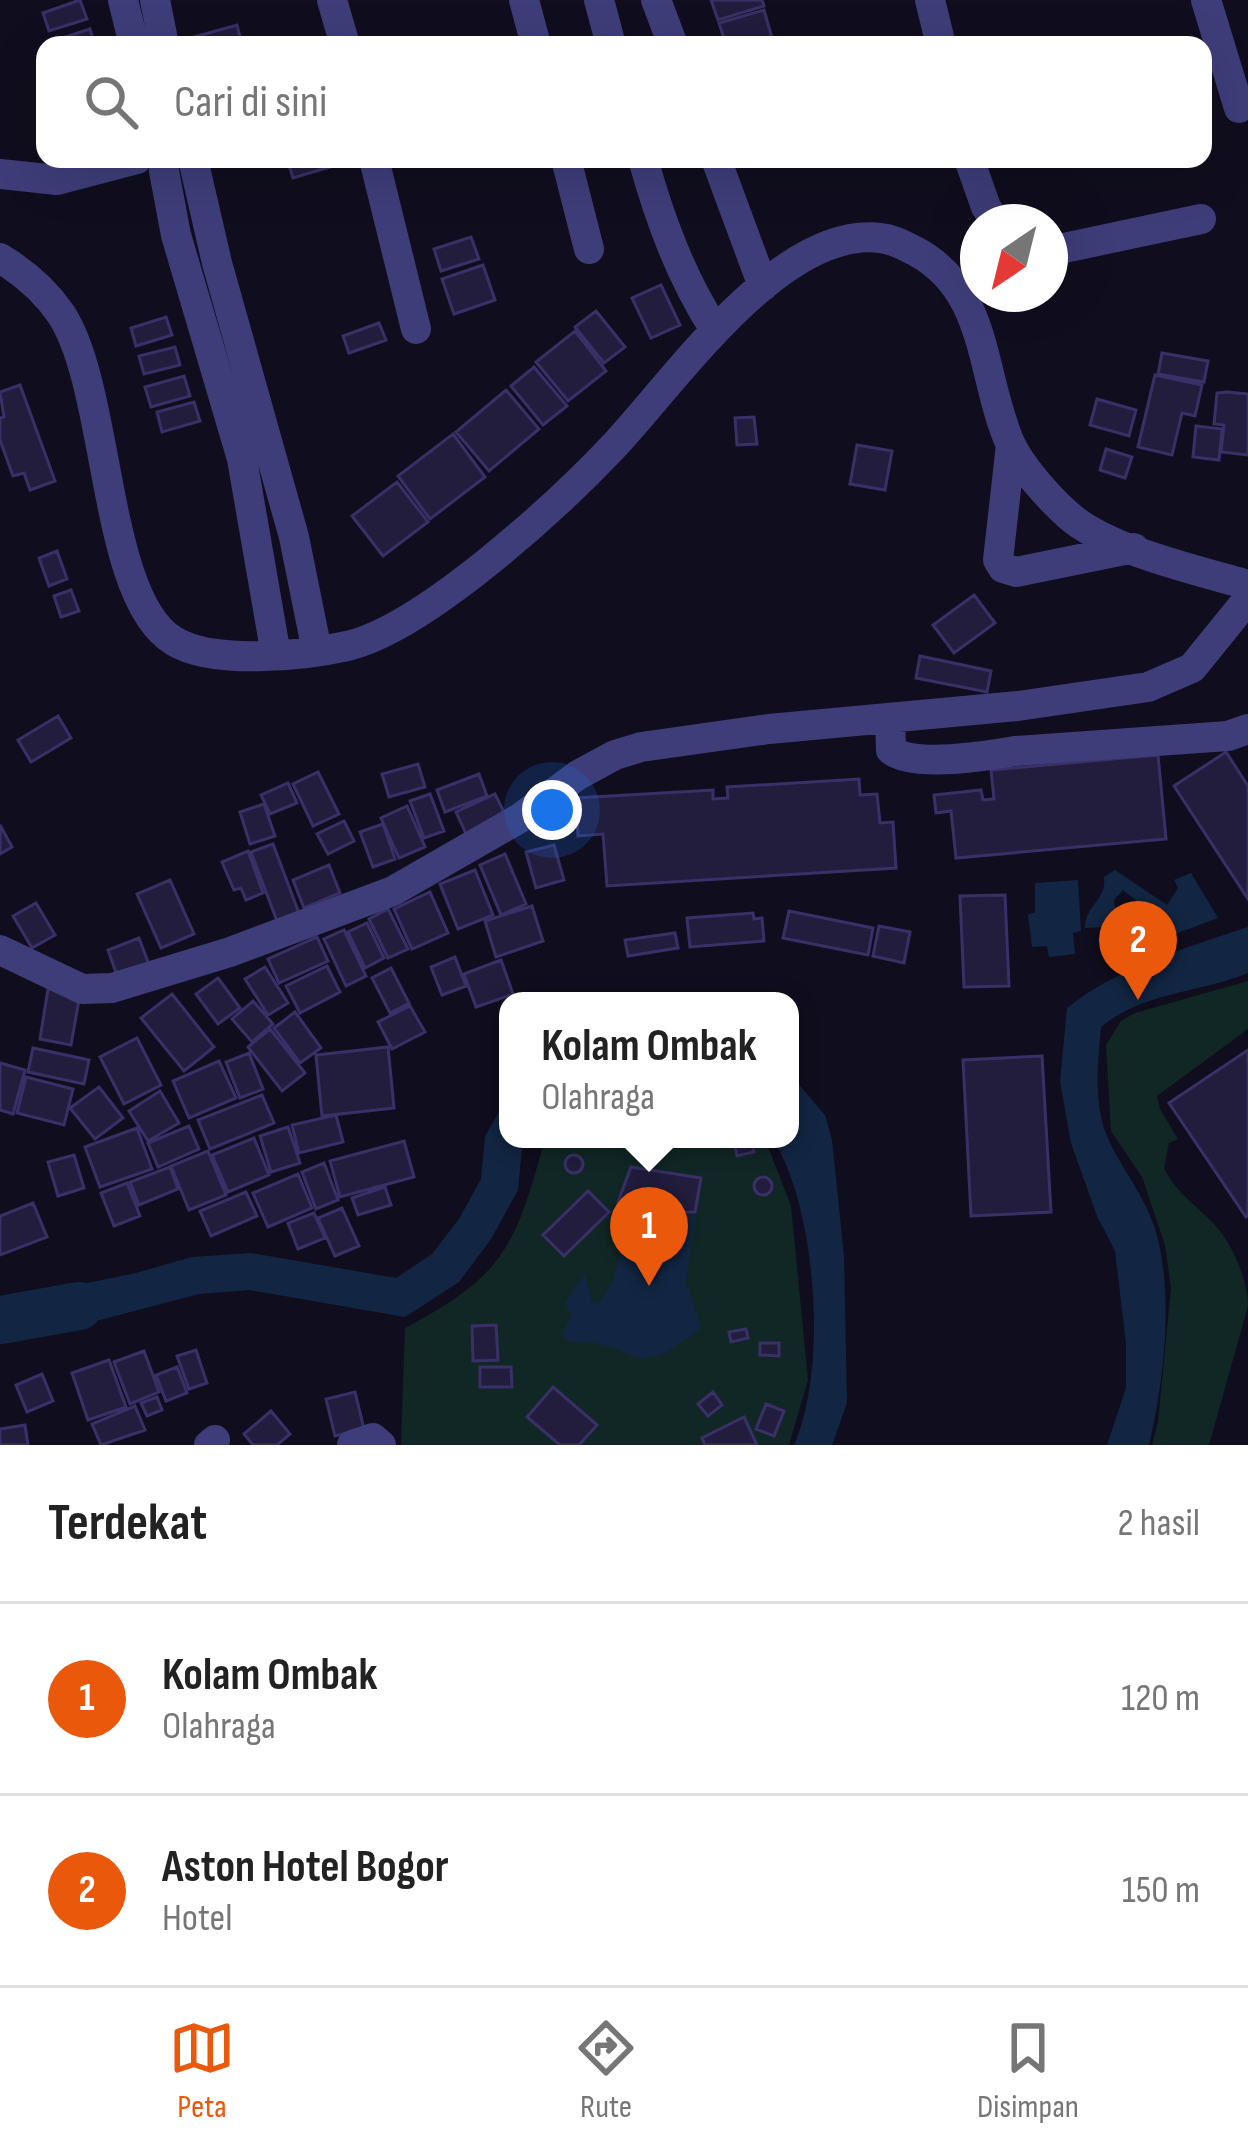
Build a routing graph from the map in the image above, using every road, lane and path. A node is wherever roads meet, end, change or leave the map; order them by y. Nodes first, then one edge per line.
1 (332, 0) edge
2 (524, 0) edge
3 (599, 0) edge
4 (656, 0) edge
5 (931, 0) edge
6 (1206, 0) edge
7 (342, 36) edge
8 (529, 36) edge
9 (609, 36) edge
10 (670, 36) edge
11 (939, 36) edge
12 (1239, 107) dead end
13 (131, 168) edge
14 (170, 168) edge
15 (376, 168) edge
16 (568, 168) edge
17 (646, 168) edge
18 (719, 168) edge
19 (972, 168) edge
20 (0, 174) edge
21 (985, 204) edge
22 (1201, 219) dead end
23 (1068, 247) edge
24 (589, 249) dead end
25 (0, 258) edge
26 (763, 286) junction
27 (416, 329) dead end
28 (715, 330) junction
29 (240, 398) junction
30 (1011, 445) junction
31 (294, 537) junction
32 (257, 548) junction
33 (1134, 548) junction
34 (1248, 585) edge
35 (1248, 599) edge
36 (317, 651) junction
37 (276, 655) junction
38 (890, 718) junction
39 (1248, 729) edge
40 (0, 950) edge
41 (352, 1445) edge
42 (381, 1445) edge

1 - 7 street
2 - 8 street
3 - 9 street
4 - 10 street
5 - 11 street
6 - 12 street
13 - 20 street
14 - 29 street
15 - 27 street
16 - 24 street
17 - 28 street
18 - 26 street
19 - 21 street
22 - 23 street
25 - 37 street
26 - 28 street
26 - 30 street
28 - 36 street
29 - 31 street
29 - 32 street
30 - 33 street
30 - 33 street
31 - 32 street
31 - 36 street
32 - 37 street
33 - 34 street
35 - 38 street
36 - 37 street
38 - 39 street
38 - 40 street
41 - 42 street

